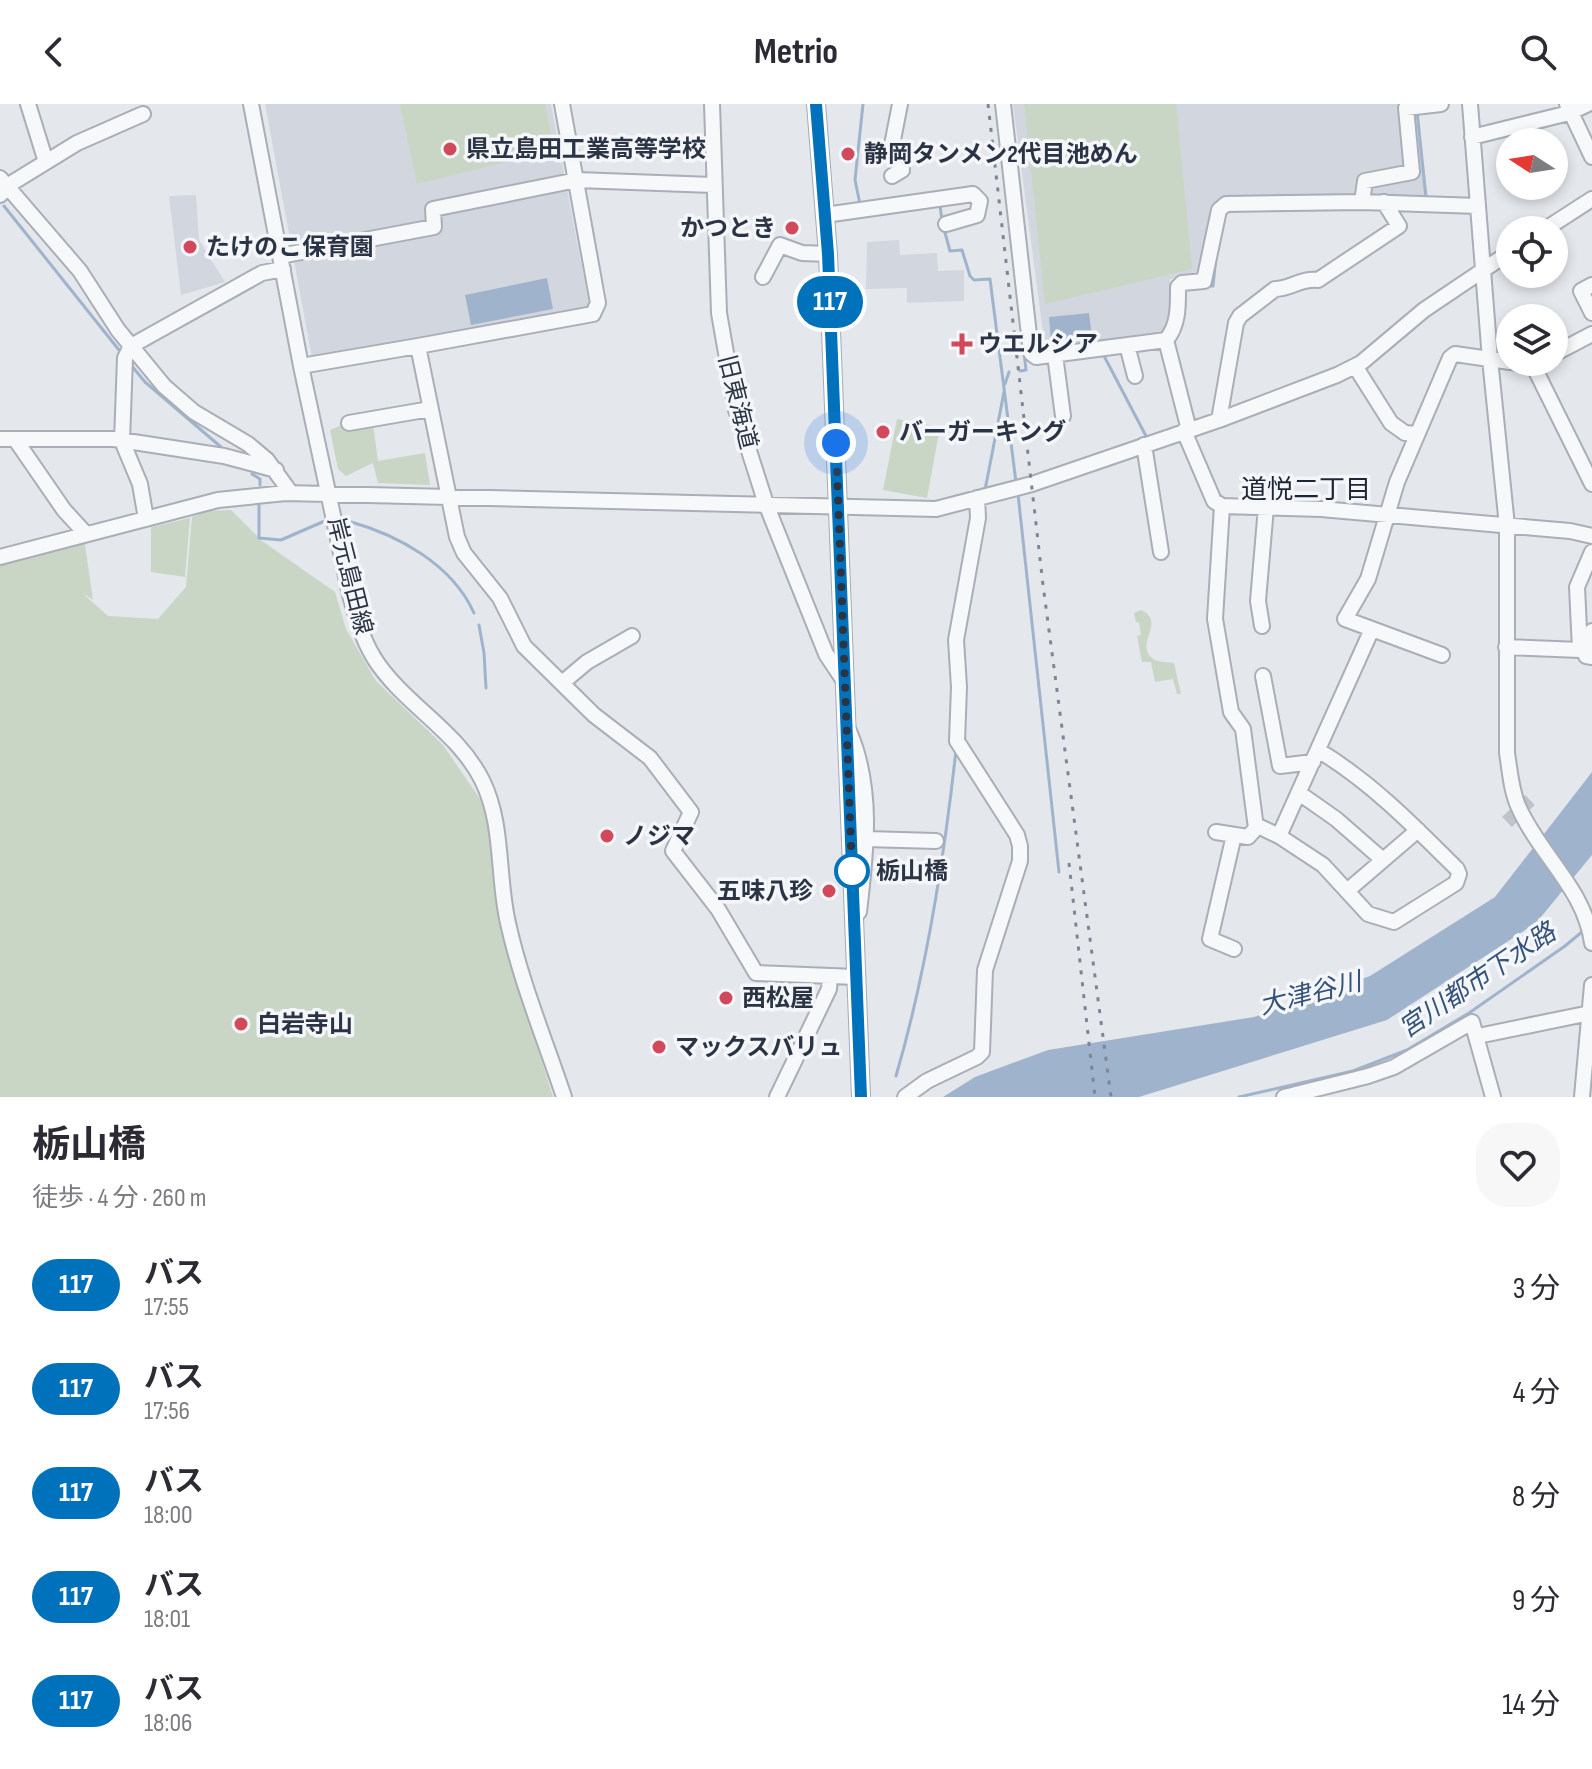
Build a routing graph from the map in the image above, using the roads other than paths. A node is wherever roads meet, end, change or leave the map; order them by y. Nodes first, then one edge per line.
1 (28, 104) edge
2 (251, 104) edge
3 (562, 104) edge
4 (712, 104) edge
5 (817, 104) edge
6 (900, 104) edge
7 (1003, 104) edge
8 (1441, 104) edge
9 (1470, 104) edge
10 (1588, 104) edge
11 (1568, 108) edge
12 (143, 114) dead end
13 (1472, 137) junction
14 (1592, 157) edge
15 (46, 162) junction
16 (892, 176) dead end
17 (577, 180) junction
18 (713, 185) junction
19 (2, 186) edge
20 (1592, 199) edge
21 (1362, 202) junction
22 (1384, 202) junction
23 (1478, 206) junction
24 (825, 215) junction
25 (1566, 216) edge
26 (946, 224) dead end
27 (828, 254) junction
28 (1496, 261) edge
29 (281, 263) junction
30 (1483, 270) junction
31 (763, 277) dead end
32 (1592, 285) edge
33 (1592, 313) edge
34 (1592, 334) edge
35 (1166, 340) junction
36 (131, 346) junction
37 (418, 346) junction
38 (1568, 347) edge
39 (1128, 348) junction
40 (1055, 355) junction
41 (1490, 359) junction
42 (1496, 360) edge
43 (301, 366) junction
44 (1355, 366) junction
45 (1135, 376) dead end
46 (1542, 376) edge
47 (430, 409) junction
48 (1063, 416) dead end
49 (1219, 420) junction
50 (349, 423) dead end
51 (1187, 431) junction
52 (1417, 434) junction
53 (8, 439) edge
54 (122, 441) junction
55 (1144, 445) junction
56 (1589, 468) edge
57 (276, 470) junction
58 (1592, 484) edge
59 (291, 493) junction
60 (330, 494) junction
61 (982, 496) junction
62 (447, 497) junction
63 (766, 504) junction
64 (838, 506) junction
65 (1222, 506) junction
66 (1266, 507) junction
67 (1389, 515) junction
68 (146, 519) junction
69 (1507, 526) junction
70 (86, 534) junction
71 (1592, 536) edge
72 (1161, 552) dead end
73 (1592, 552) edge
74 (0, 557) edge
75 (1262, 626) dead end
76 (1372, 629) junction
77 (1592, 631) edge
78 (632, 636) dead end
79 (1506, 647) junction
80 (1442, 655) dead end
81 (1592, 657) edge
82 (1263, 676) dead end
83 (844, 681) junction
84 (562, 683) junction
85 (846, 724) junction
86 (1315, 756) junction
87 (1299, 793) junction
88 (1256, 828) junction
89 (1418, 830) junction
90 (1216, 832) dead end
91 (1234, 835) junction
92 (1279, 836) junction
93 (866, 839) junction
94 (936, 841) dead end
95 (1383, 860) junction
96 (1347, 891) junction
97 (855, 932) junction
98 (1592, 943) edge
99 (1234, 949) dead end
100 (830, 976) junction
101 (856, 977) junction
102 (1592, 985) edge
103 (1590, 1013) junction
104 (1478, 1036) junction
105 (564, 1097) edge
106 (777, 1097) edge
107 (861, 1097) edge
108 (905, 1097) edge
109 (1284, 1097) edge
110 (1493, 1097) edge
111 (1582, 1097) edge

1 - 15 street
2 - 29 street, 岸元島田線
3 - 17 street
4 - 18 street, 旧東海道
5 - 24 main road
6 - 16 street
7 - 40 street
8 - 21 street
9 - 13 street
10 - 11 street
11 - 13 street
11 - 14 street
12 - 15 street
13 - 23 street
15 - 19 street
17 - 18 street
17 - 29 street
17 - 37 street
18 - 63 street, 旧東海道
19 - 36 street
20 - 25 street
21 - 22 street
21 - 35 street
22 - 23 street
22 - 49 street
23 - 30 street
24 - 26 street
24 - 27 main road
27 - 31 street
27 - 64 main road
28 - 30 street
29 - 36 street
29 - 43 street, 岸元島田線
30 - 41 street
30 - 44 street
32 - 33 street
34 - 38 street
35 - 39 street
35 - 51 street
36 - 54 street
36 - 57 street
37 - 43 street
37 - 47 street
39 - 40 street
39 - 45 street
40 - 48 street
41 - 42 street
41 - 52 street
41 - 69 street
43 - 60 street, 岸元島田線
44 - 49 street
44 - 52 street
46 - 56 street
47 - 50 street
47 - 62 street
49 - 51 street
51 - 55 street
51 - 65 street
52 - 67 street
53 - 54 street
53 - 70 street
54 - 57 street
54 - 68 street
55 - 61 street
55 - 72 street
56 - 58 street
57 - 59 street
59 - 60 street
59 - 68 street
60 - 62 street
60 - 105 street, 岸元島田線
61 - 64 street
61 - 108 street
62 - 63 street
62 - 84 street
63 - 64 street
63 - 83 street, 旧東海道
64 - 83 main road
65 - 66 street
65 - 88 street
66 - 67 street
66 - 75 street
67 - 69 street
67 - 76 street
68 - 70 street
69 - 71 street
69 - 79 street
70 - 74 street
73 - 79 street
76 - 80 street
76 - 86 street
77 - 81 street
78 - 84 street
79 - 98 street
82 - 86 street
83 - 85 main road
84 - 100 street
85 - 93 street
85 - 97 main road
86 - 87 street
86 - 89 street
87 - 92 street
87 - 95 street
88 - 91 street
88 - 92 street
89 - 95 street
89 - 96 street
90 - 91 street
91 - 99 street
92 - 96 street
93 - 94 street
93 - 97 street
95 - 96 street
97 - 101 main road
100 - 101 street
100 - 106 street
101 - 107 main road
102 - 103 street
103 - 104 street
103 - 111 street
104 - 109 street
104 - 110 street

